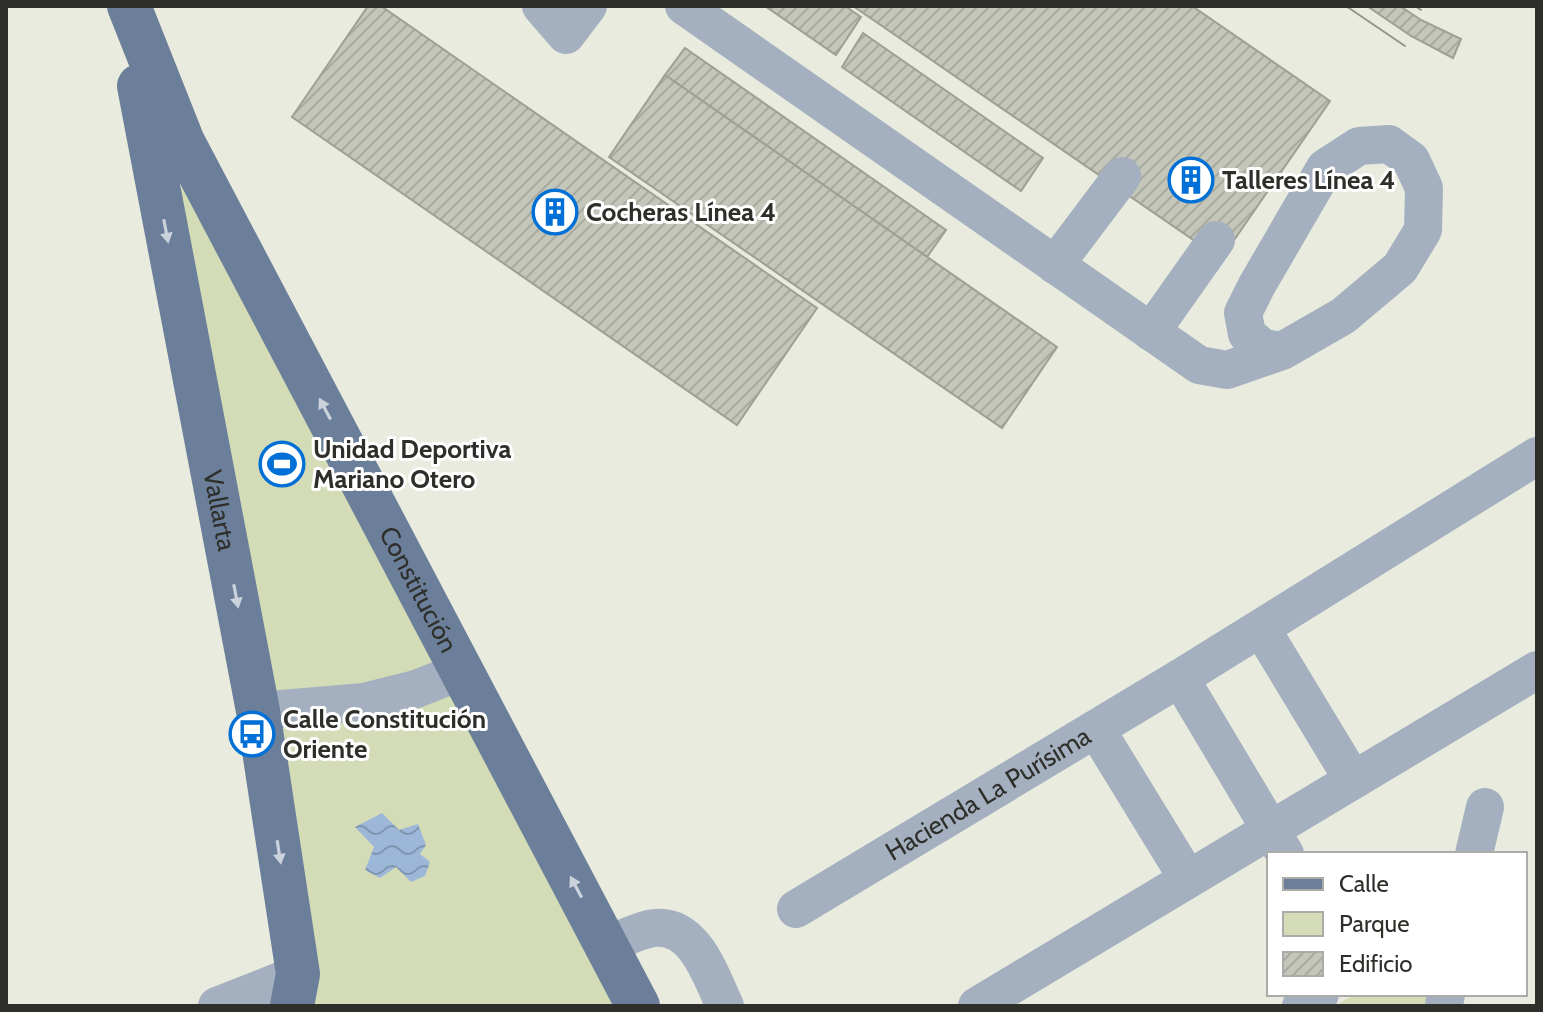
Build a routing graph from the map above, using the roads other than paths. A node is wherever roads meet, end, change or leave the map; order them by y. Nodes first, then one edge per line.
1 (541, 6) edge
2 (588, 6) edge
3 (684, 6) edge
4 (130, 11) edge
5 (1122, 176) dead end
6 (202, 177) junction
7 (157, 185) junction
8 (1216, 240) dead end
9 (1055, 265) junction
10 (1151, 332) junction
11 (1282, 351) junction
12 (1537, 456) edge
13 (1261, 628) junction
14 (1537, 670) edge
15 (462, 671) junction
16 (1180, 678) junction
17 (258, 711) junction
18 (1096, 729) junction
19 (1353, 780) junction
20 (1485, 807) dead end
21 (1277, 842) edge
22 (1474, 852) edge
23 (1188, 879) junction
24 (796, 909) dead end
25 (606, 945) junction
26 (295, 990) edge
27 (217, 1006) edge
28 (638, 1006) edge
29 (725, 1006) edge
30 (977, 1006) edge

1 - 2 street
3 - 9 street
4 - 6 main road, Constitución
4 - 7 main road, Vallarta
5 - 9 street
6 - 7 main road
15 -> 6 main road, Constitución
7 -> 17 main road, Vallarta
8 - 10 street
9 - 10 street
10 - 11 street
11 - 11 street
12 - 13 street, Hacienda La Purísima
13 - 16 street, Hacienda La Purísima
13 - 19 street
14 - 19 street
15 - 17 street
25 -> 15 main road, Constitución
16 - 18 street, Hacienda La Purísima
16 - 21 street
17 -> 26 main road, Vallarta
18 - 23 street
18 - 24 street, Hacienda La Purísima
19 - 21 street
20 - 22 street
21 - 23 street
23 - 30 street
25 - 28 main road, Constitución
25 - 29 street
26 - 27 street

